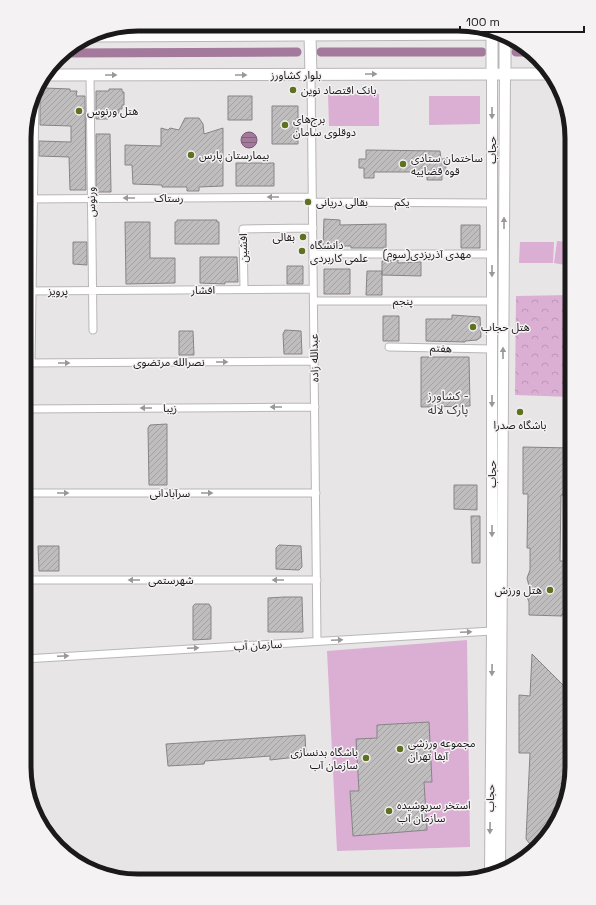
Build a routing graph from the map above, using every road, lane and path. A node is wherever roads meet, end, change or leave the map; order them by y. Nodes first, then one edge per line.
1 (274, 31) edge
2 (310, 31) edge
3 (356, 31) edge
4 (480, 34) edge
5 (108, 36) edge
6 (493, 37) edge
7 (505, 42) edge
8 (311, 74) junction
9 (492, 74) junction
10 (505, 74) junction
11 (544, 74) edge
12 (51, 75) edge
13 (90, 75) junction
14 (35, 112) edge
15 (492, 128) junction
16 (505, 129) junction
17 (91, 198) junction
18 (33, 199) junction
19 (312, 199) junction
20 (492, 203) junction
21 (504, 203) junction
22 (313, 228) junction
23 (31, 236) edge
24 (313, 254) junction
25 (492, 254) junction
26 (504, 254) junction
27 (244, 289) junction
28 (314, 289) junction
29 (92, 290) junction
30 (31, 291) edge
31 (314, 301) junction
32 (492, 301) junction
33 (93, 330) dead end
34 (389, 347) dead end
35 (492, 349) junction
36 (314, 361) junction
37 (31, 363) edge
38 (492, 375) junction
39 (503, 375) junction
40 (315, 407) junction
41 (31, 409) edge
42 (31, 493) edge
43 (316, 493) junction
44 (31, 580) edge
45 (317, 580) junction
46 (497, 630) junction
47 (317, 641) junction
48 (31, 658) edge
49 (500, 866) edge
50 (490, 869) edge

1 - 5 main road
2 - 8 main road
3 - 4 main road
6 - 9 main road
7 - 10 main road
8 -> 9 main road, بلوار کشاورز
13 -> 8 main road, بلوار کشاورز
8 - 19 street, عبدالله زاده
9 - 10 main road, بلوار کشاورز
9 -> 15 main road, حجاب
10 - 11 main road, بلوار کشاورز
10 - 16 main road, حجاب
12 - 13 main road, بلوار کشاورز
13 - 17 street, ورنوس
14 - 18 street
15 - 16 main road
15 - 20 main road, حجاب
16 - 21 main road, حجاب
17 - 18 street, رستاک
19 -> 17 street, رستاک
17 - 29 street, ورنوس
18 - 23 street
19 - 20 street, یکم
19 - 22 street, عبدالله زاده
20 - 21 main road
20 - 25 main road, حجاب
26 -> 21 main road, حجاب
22 - 24 street, عبدالله زاده
22 - 27 street, افشین
24 - 25 street, مهدی آذریزدی(سوم)
24 - 28 street, عبدالله زاده
25 - 26 main road
25 -> 32 main road, حجاب
39 -> 26 main road, حجاب
27 - 28 street, افشار
27 - 29 street, افشار
28 - 31 street, عبدالله زاده
29 - 30 street, پرویز
29 - 33 street, ورنوس
31 - 32 street, پنجم
31 - 36 street, عبدالله زاده
32 - 35 main road, حجاب
34 - 35 street, هفتم
35 - 38 main road, حجاب
37 -> 36 street, نصرالله مرتضوی
36 - 40 street, عبدالله زاده
38 - 39 main road
38 -> 46 main road, حجاب
39 - 46 main road, حجاب
40 -> 41 street, زیبا
40 - 43 street, عبدالله زاده
42 -> 43 street, سرآبادانی
43 - 45 street, عبدالله زاده
45 -> 44 street, شهرستمی
45 - 47 street, عبدالله زاده
47 -> 46 street, سازمان آب
46 - 49 main road, حجاب
46 -> 50 main road, حجاب
48 -> 47 street, سازمان آب

